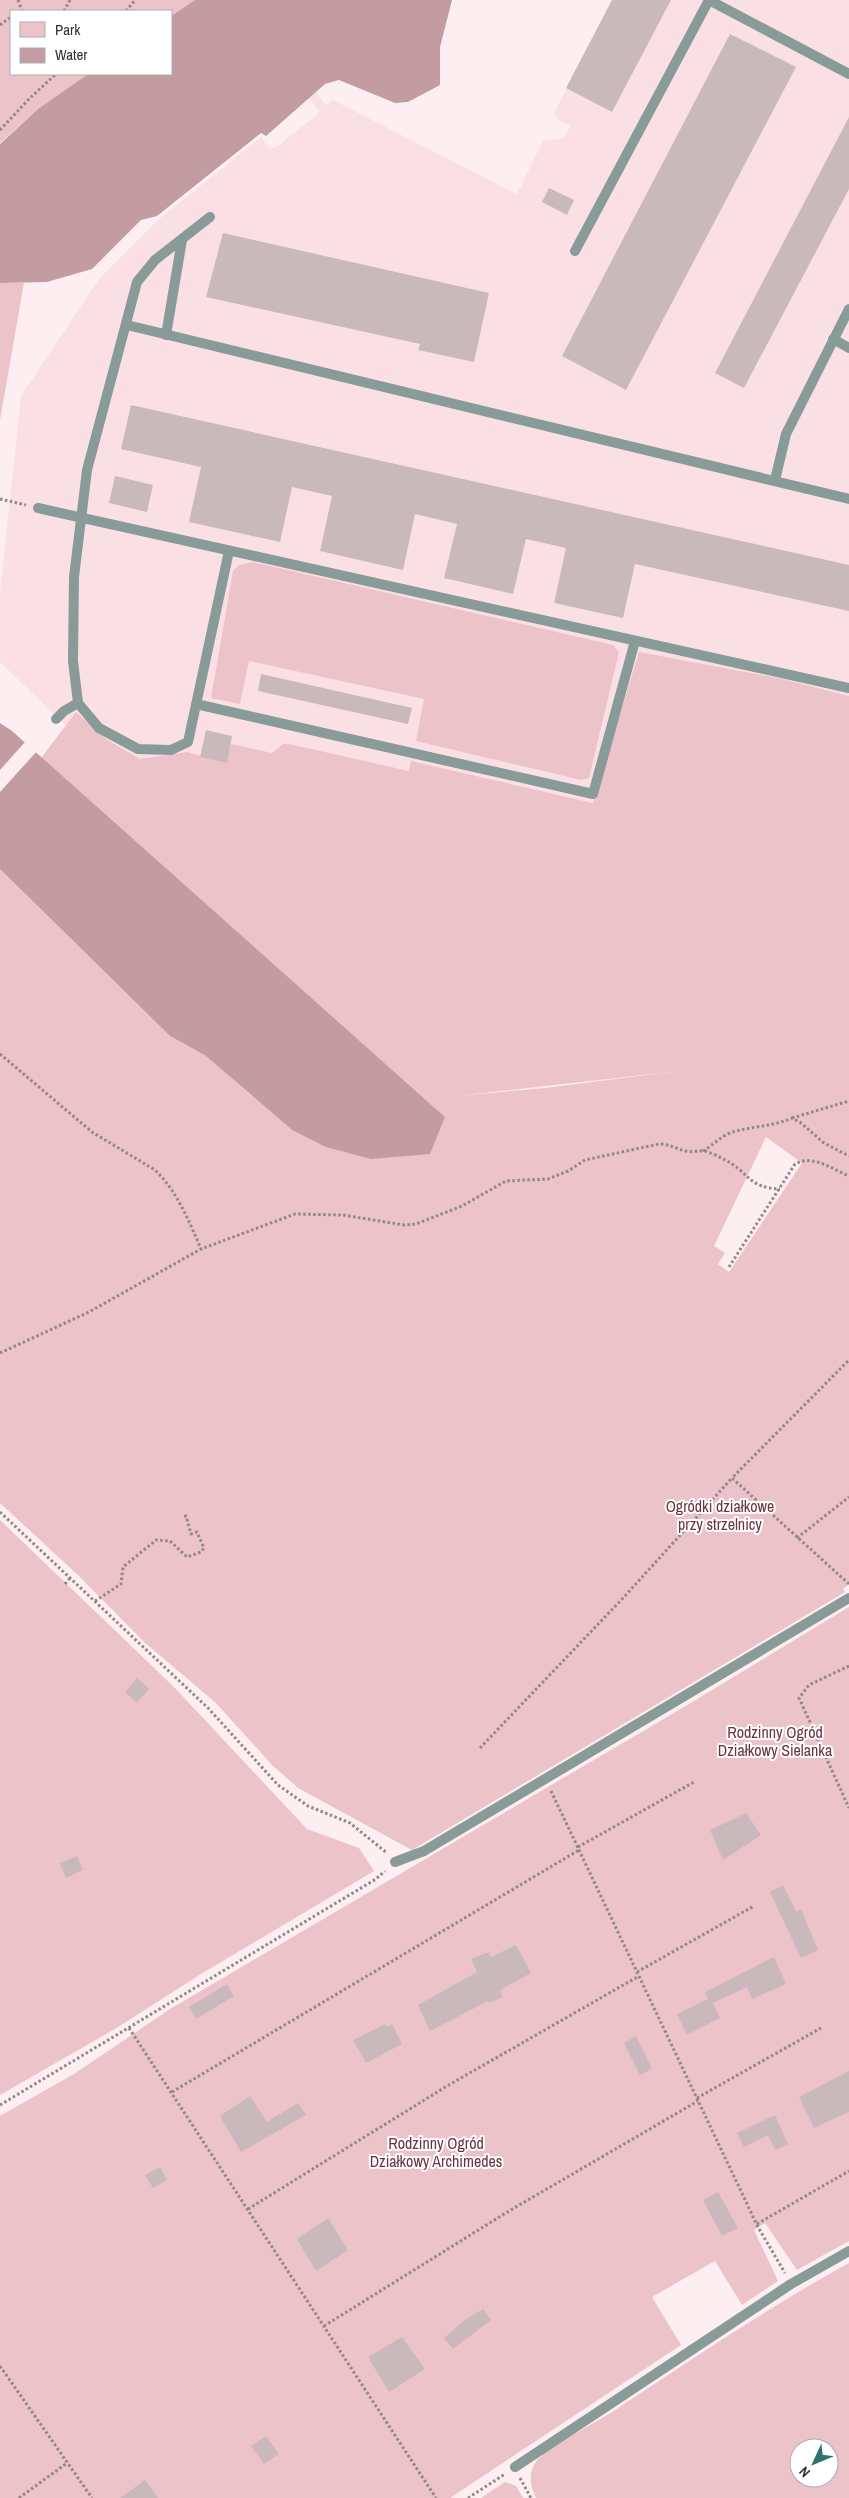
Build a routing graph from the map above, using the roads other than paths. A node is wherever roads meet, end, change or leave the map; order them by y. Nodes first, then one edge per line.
1 (709, 0) edge
2 (849, 74) edge
3 (210, 217) dead end
4 (182, 240) junction
5 (575, 251) dead end
6 (849, 309) edge
7 (127, 325) junction
8 (166, 335) junction
9 (833, 340) junction
10 (849, 348) edge
11 (775, 480) junction
12 (849, 498) edge
13 (38, 508) road end
14 (80, 517) junction
15 (229, 551) junction
16 (635, 642) junction
17 (849, 688) edge
18 (78, 703) junction
19 (196, 704) junction
20 (56, 719) dead end
21 (849, 1598) edge
22 (395, 1862) road end
23 (849, 2250) edge
24 (515, 2467) road end

1 - 2 lane
1 - 5 lane
3 - 4 lane
4 - 7 lane
4 - 8 lane
6 - 9 lane
7 - 8 lane
7 - 14 lane
8 - 11 lane
9 - 10 lane
9 - 11 lane
11 - 12 lane
13 - 14 lane
14 - 15 lane
14 - 18 lane
15 - 16 lane
15 - 19 lane
16 - 17 lane
16 - 19 lane
18 - 19 lane
18 - 20 lane
21 - 22 lane
23 - 24 lane

